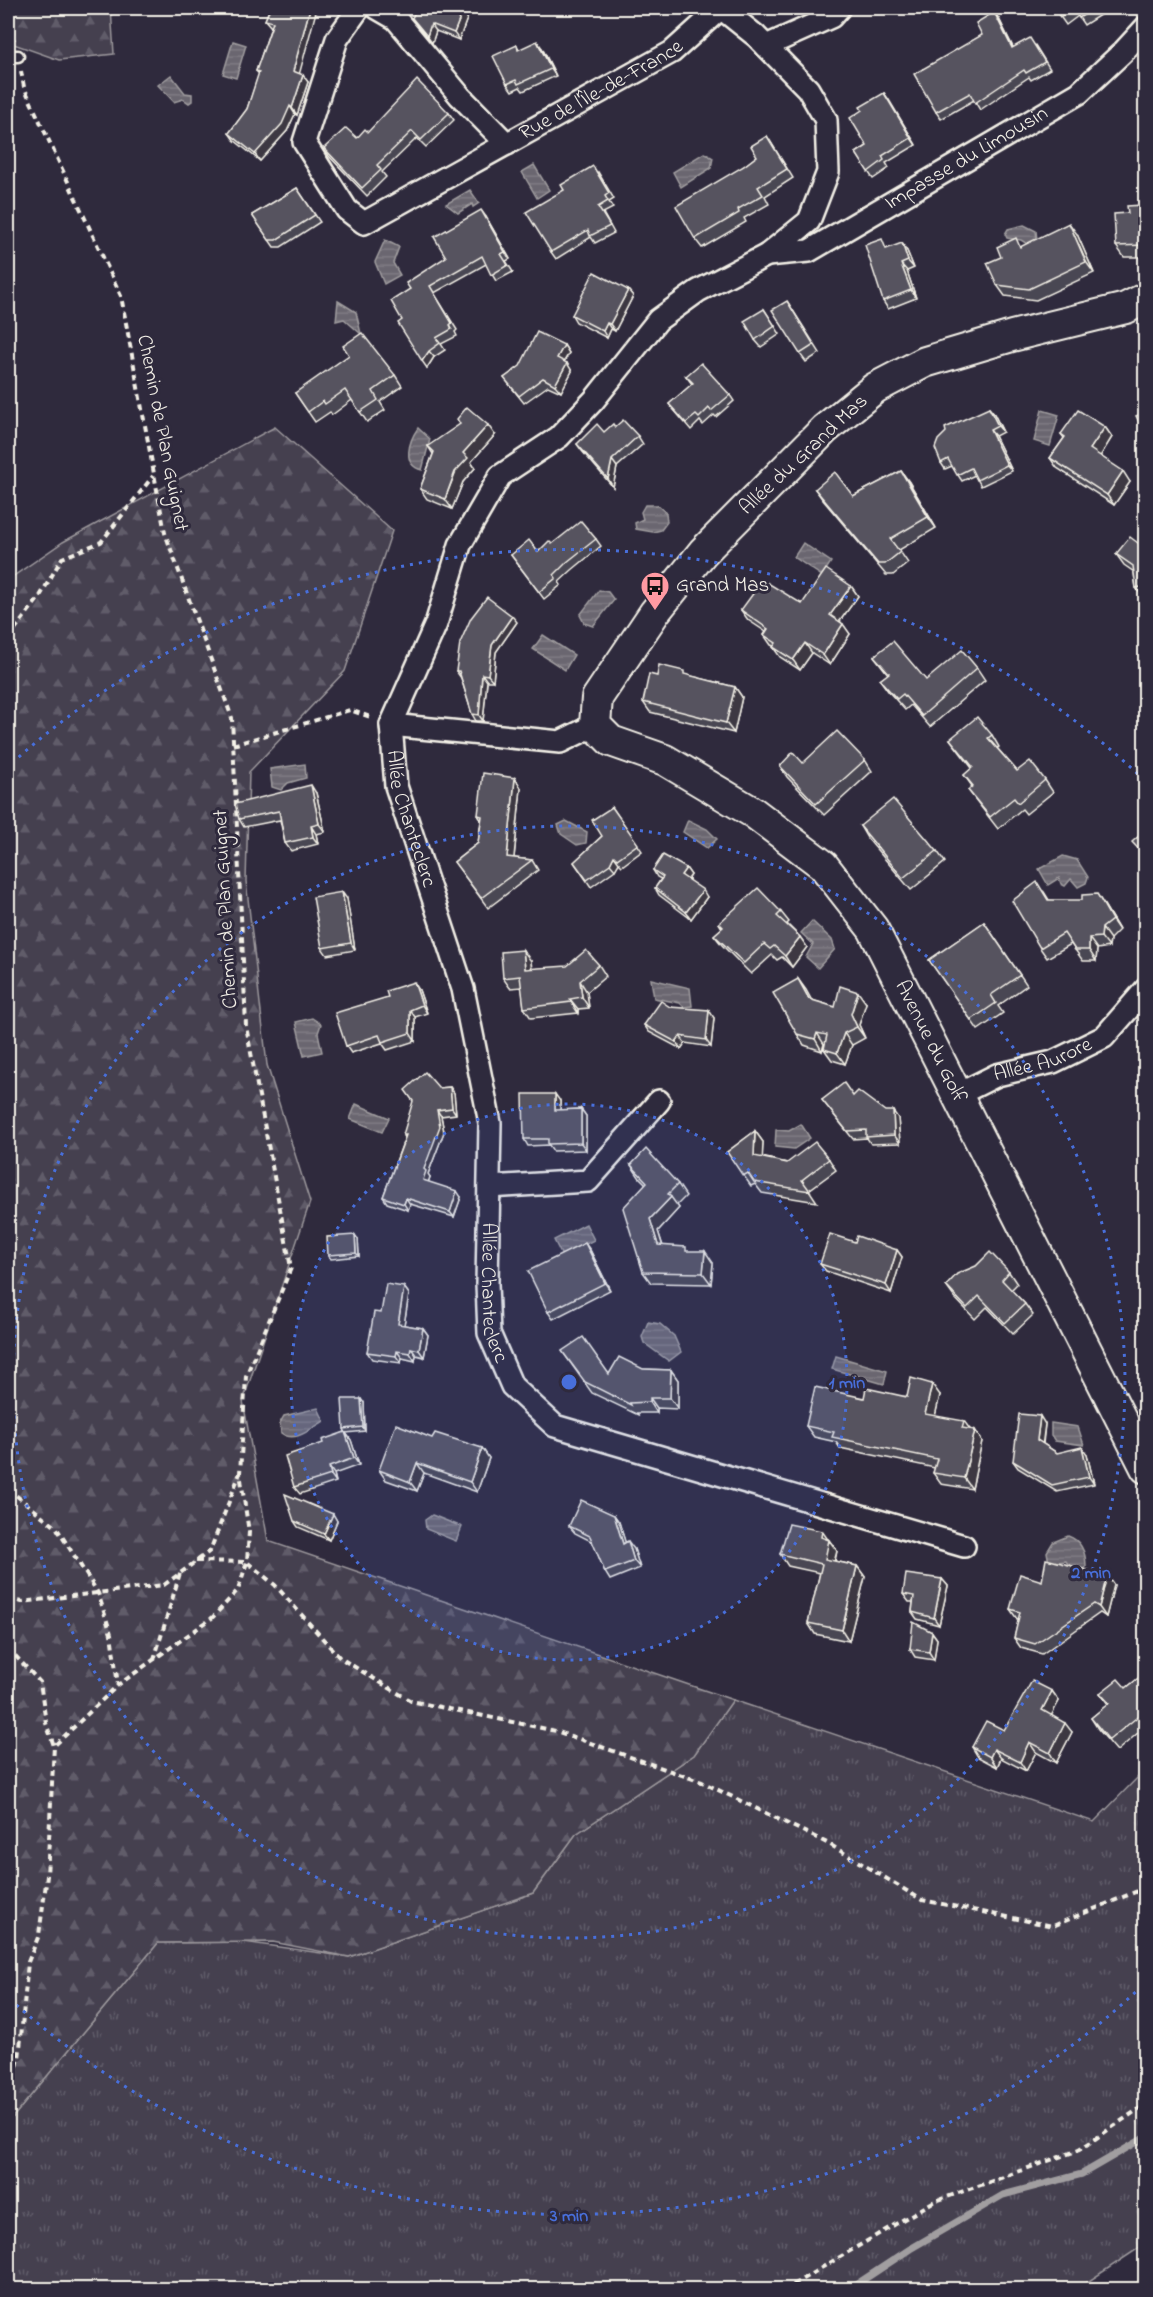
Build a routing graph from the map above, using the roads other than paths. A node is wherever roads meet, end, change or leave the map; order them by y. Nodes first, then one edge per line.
1 (359, 8) edge
2 (377, 8) edge
3 (721, 8) edge
4 (839, 8) edge
5 (1146, 27) edge
6 (766, 46) junction
7 (507, 144) junction
8 (767, 255) junction
9 (1146, 298) edge
10 (390, 725) junction
11 (596, 725) junction
12 (1146, 989) edge
13 (957, 1095) junction
14 (659, 1101) dead end
15 (489, 1187) junction
16 (1146, 1468) edge
17 (964, 1546) dead end

1 - 7 street, Rue de l'Île-de-France
2 - 7 street, Rue de l'Île-de-France
3 - 6 street
3 - 7 street, Rue de l'Île-de-France
4 - 6 street
5 - 8 street, Impasse du Limousin
6 - 8 street
8 - 10 street
9 - 11 street, Allée du Grand Mas
10 - 11 street
10 - 15 street, Allée Chanteclerc
11 - 13 street, Avenue du Golf
12 - 13 street, Allée Aurore
13 - 16 street, Avenue du Golf
14 - 15 street
15 - 17 street, Allée Chanteclerc

